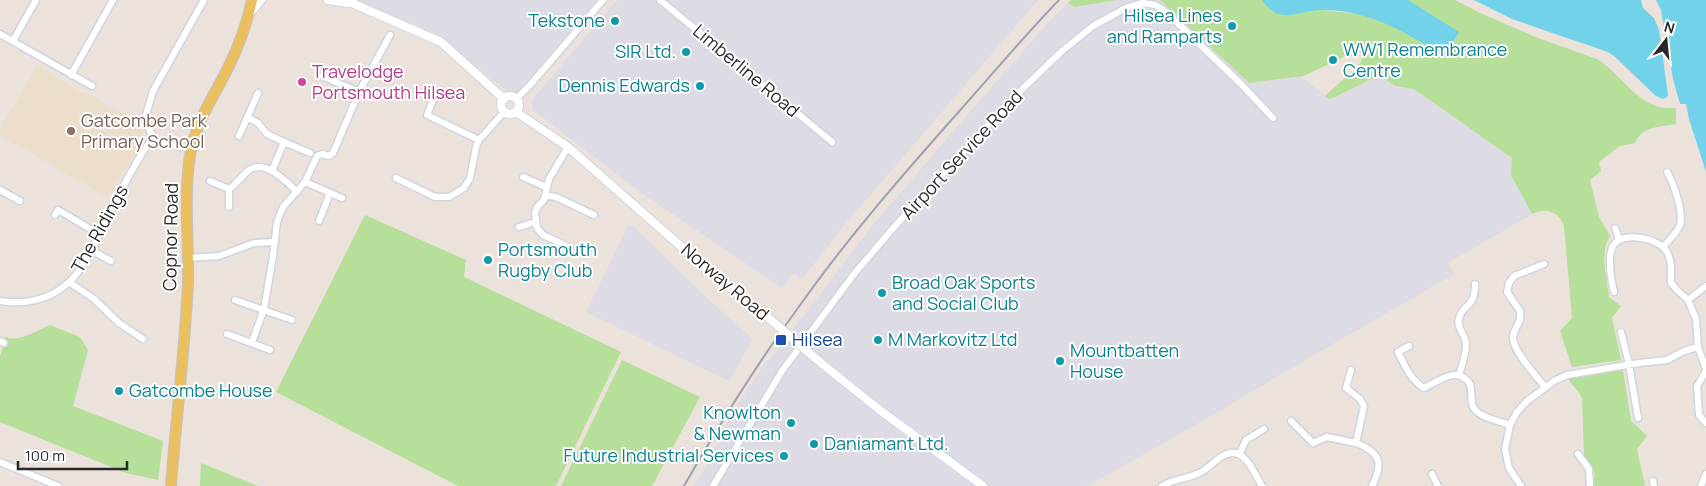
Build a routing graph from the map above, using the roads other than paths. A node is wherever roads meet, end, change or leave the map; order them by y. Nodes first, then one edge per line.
1 (36, 0) edge
2 (113, 0) edge
3 (204, 0) edge
4 (252, 0) edge
5 (261, 0) edge
6 (328, 0) edge
7 (336, 0) edge
8 (603, 0) edge
9 (660, 0) edge
10 (345, 1) edge
11 (249, 16) junction
12 (0, 34) edge
13 (390, 35) dead end
14 (13, 41) junction
15 (71, 75) junction
16 (322, 76) dead end
17 (92, 86) dead end
18 (359, 92) junction
19 (439, 92) dead end
20 (258, 93) dead end
21 (516, 98) junction
22 (504, 99) junction
23 (504, 112) junction
24 (516, 112) junction
25 (247, 118) junction
26 (1273, 118) dead end
27 (239, 136) dead end
28 (153, 137) junction
29 (479, 140) junction
30 (284, 142) junction
31 (832, 142) dead end
32 (568, 146) junction
33 (192, 149) junction
34 (310, 153) dead end
35 (272, 171) junction
36 (1667, 172) dead end
37 (524, 177) dead end
38 (396, 178) dead end
39 (210, 181) dead end
40 (305, 182) junction
41 (546, 187) junction
42 (229, 189) junction
43 (0, 190) edge
44 (297, 192) junction
45 (330, 193) junction
46 (545, 195) junction
47 (342, 198) dead end
48 (20, 201) dead end
49 (229, 207) dead end
50 (55, 215) dead end
51 (594, 215) dead end
52 (319, 221) dead end
53 (535, 222) junction
54 (518, 227) dead end
55 (1615, 228) dead end
56 (99, 234) junction
57 (1619, 239) junction
58 (274, 242) junction
59 (567, 246) dead end
60 (1663, 246) junction
61 (91, 250) junction
62 (188, 258) junction
63 (111, 261) dead end
64 (1544, 264) dead end
65 (70, 282) junction
66 (1475, 284) dead end
67 (1706, 286) edge
68 (1614, 292) dead end
69 (234, 300) dead end
70 (1688, 300) junction
71 (0, 301) edge
72 (264, 309) junction
73 (292, 320) dead end
74 (1621, 332) dead end
75 (227, 334) dead end
76 (143, 338) dead end
77 (252, 342) junction
78 (1409, 346) dead end
79 (1698, 348) junction
80 (270, 350) dead end
81 (1629, 364) junction
82 (1351, 370) dead end
83 (1459, 375) junction
84 (1545, 387) junction
85 (1638, 418) dead end
86 (1291, 421) dead end
87 (1706, 423) edge
88 (1510, 424) junction
89 (1264, 429) dead end
90 (1356, 443) junction
91 (1240, 453) junction
92 (1578, 454) dead end
93 (0, 462) edge
94 (1432, 474) dead end
95 (1706, 474) edge
96 (1186, 479) junction
97 (1261, 484) edge
98 (58, 486) edge
99 (171, 486) edge
100 (713, 486) edge
101 (983, 486) edge
102 (1162, 486) edge
103 (1190, 486) edge
104 (1253, 486) edge
105 (1372, 486) edge
106 (1438, 486) edge
107 (1520, 486) edge
108 (1590, 486) edge
109 (1701, 486) edge

1 - 14 street
2 - 15 street
3 - 28 street
4 - 11 main road, Copnor Road
5 - 11 street
6 - 10 street
7 - 10 street
8 - 21 street
9 - 31 street, Limberline Road
10 - 22 street
11 - 33 main road, Copnor Road
12 - 14 street
13 - 18 street
14 - 15 street
15 - 17 street
16 - 18 street
18 - 40 street
19 - 29 street
20 - 25 street
21 - 22 street
21 - 24 street
22 - 23 street
23 - 24 street
23 - 29 street
24 - 32 street, Norway Road
25 - 27 street
25 - 30 street
26 - 100 street, Airport Service Road
28 - 33 street
28 - 56 street, The Ridings
29 - 38 street
30 - 34 street
30 - 35 street
32 - 41 street
32 - 101 street, Norway Road, bridge
33 - 62 main road, Copnor Road
35 - 42 street
35 - 44 street
36 - 60 street
37 - 41 street
39 - 42 street
40 - 44 street
40 - 45 street
41 - 46 street
42 - 49 street
43 - 48 street
44 - 58 street
45 - 47 street
45 - 52 street
46 - 51 street
46 - 53 street
50 - 56 street
53 - 54 street
53 - 59 street
55 - 57 street
56 - 61 street, The Ridings
57 - 60 street
57 - 68 street
58 - 62 street
58 - 72 street
60 - 70 street
61 - 63 street
61 - 65 street, The Ridings
62 - 99 main road, Copnor Road
64 - 84 street
65 - 71 street, The Ridings
65 - 76 street
66 - 83 street
67 - 70 street
69 - 72 street
70 - 79 street
72 - 73 street
72 - 77 street
74 - 81 street
75 - 77 street
77 - 80 street
78 - 83 street
79 - 81 street
79 - 87 street
81 - 84 street
81 - 85 street
82 - 90 street
83 - 88 street
84 - 88 street
86 - 90 street
88 - 107 street
89 - 91 street
90 - 105 street
91 - 96 street
91 - 97 street
92 - 108 street
93 - 98 street
94 - 106 street
95 - 109 street
96 - 102 street
96 - 103 street
97 - 104 street

